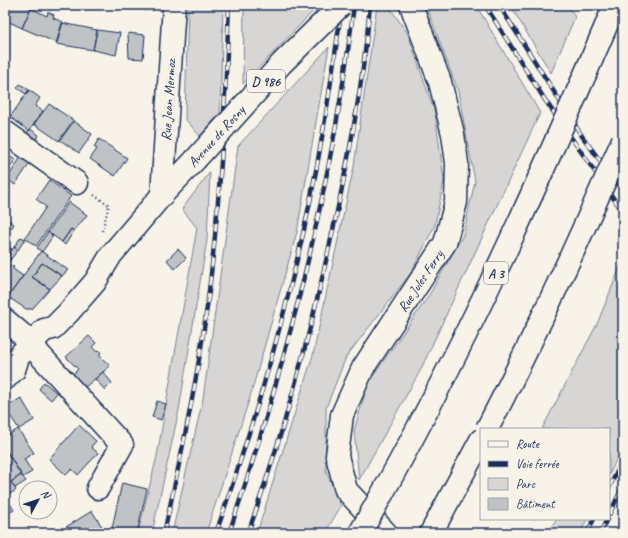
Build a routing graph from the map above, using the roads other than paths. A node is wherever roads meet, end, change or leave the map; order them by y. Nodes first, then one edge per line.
1 (174, 5) edge
2 (341, 5) edge
3 (411, 5) edge
4 (615, 5) edge
5 (5, 132) edge
6 (623, 140) edge
7 (77, 183) dead end
8 (162, 195) junction
9 (5, 320) edge
10 (25, 348) edge
11 (5, 379) edge
12 (488, 428) edge
13 (480, 442) edge
14 (98, 488) dead end
15 (360, 533) edge
16 (386, 533) edge
17 (431, 533) edge

1 - 8 main road, Rue Jean Mermoz
2 - 8 main road, Avenue de Rosny / D 986, bridge
3 - 16 main road, Rue Jules Ferry
4 - 15 main road, A 3, bridge
5 - 7 main road
6 - 12 main road, bridge
8 - 10 main road, Avenue de Rosny / D 986
9 - 10 main road
10 - 11 main road
10 - 14 main road
13 - 17 main road

